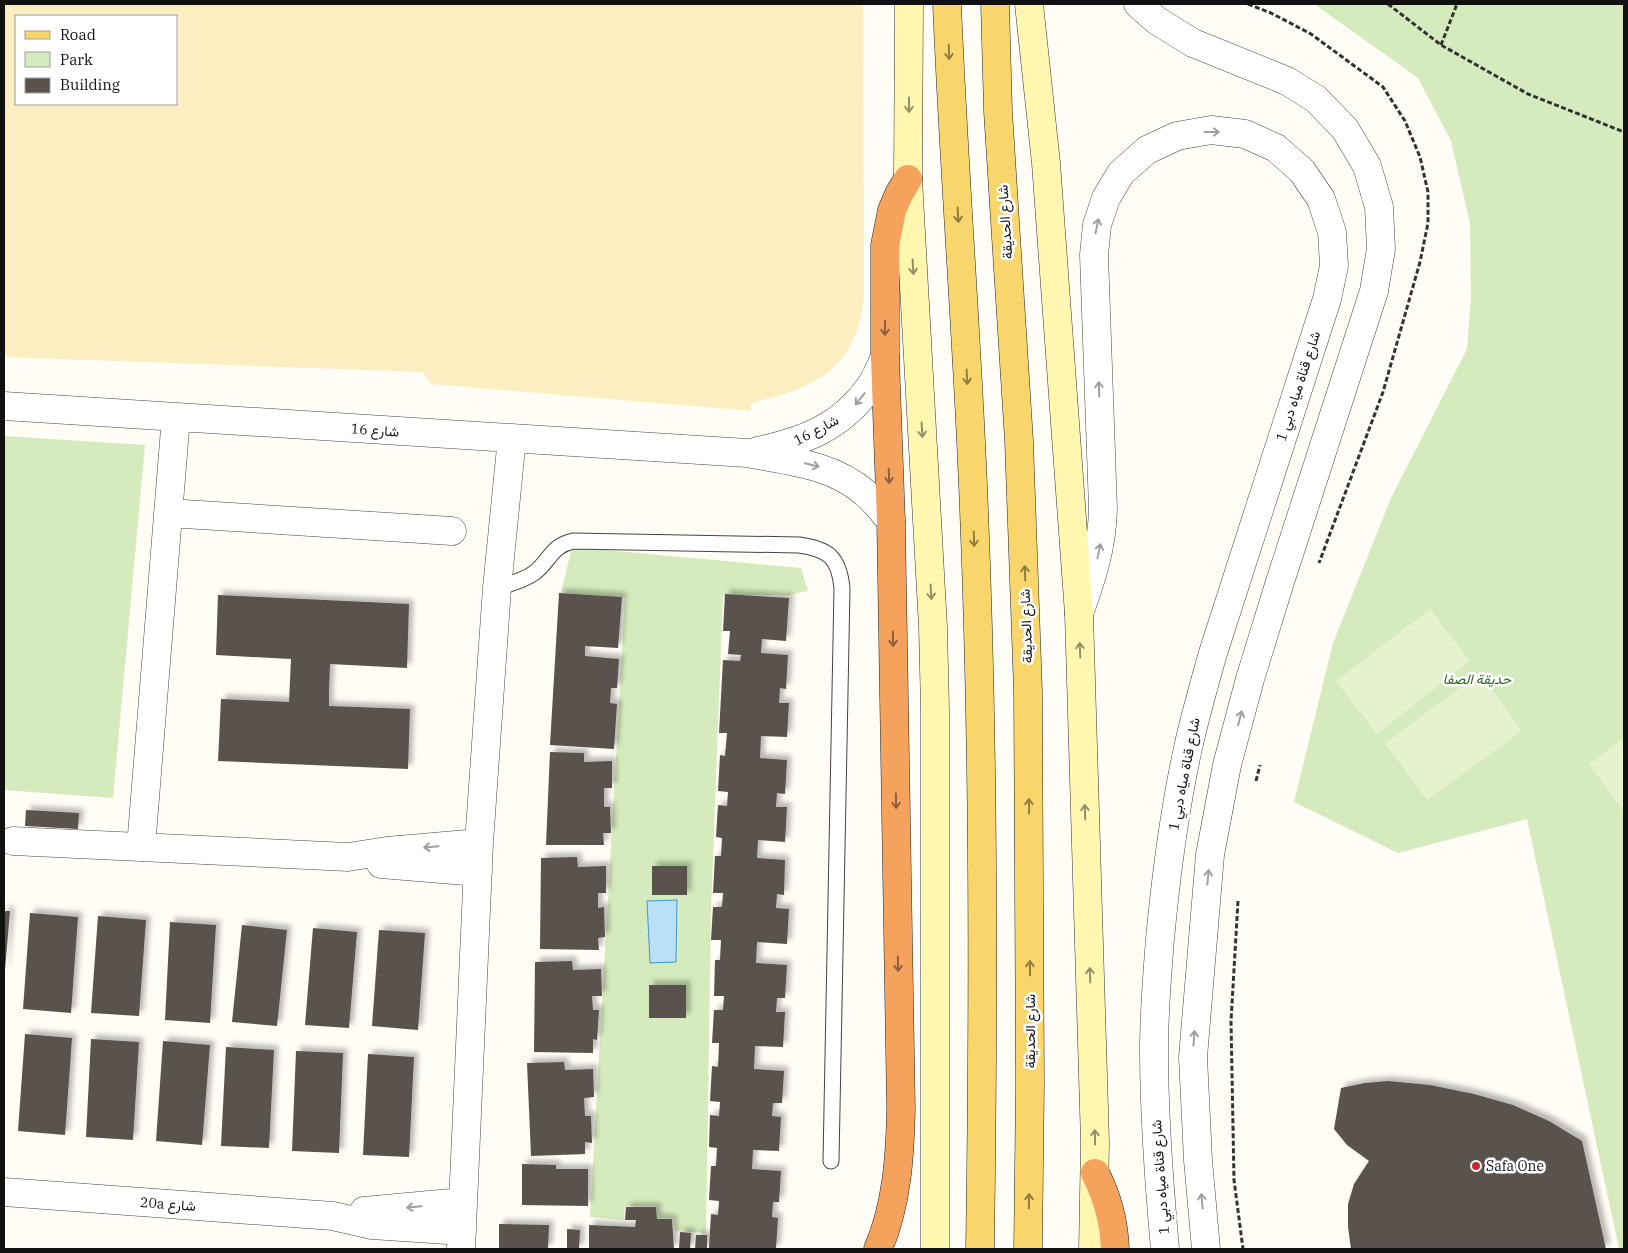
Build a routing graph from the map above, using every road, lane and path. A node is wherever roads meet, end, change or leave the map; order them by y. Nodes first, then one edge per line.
1 (909, 4) edge
2 (948, 4) edge
3 (995, 4) edge
4 (1029, 4) edge
5 (1138, 4) edge
6 (1388, 4) edge
7 (1457, 4) edge
8 (1441, 45) junction
9 (1624, 132) edge
10 (908, 179) junction
11 (886, 358) junction
12 (4, 406) edge
13 (176, 417) junction
14 (512, 438) junction
15 (747, 453) junction
16 (168, 513) junction
17 (891, 521) junction
18 (452, 531) dead end
19 (497, 588) junction
20 (1079, 614) junction
21 (13, 841) dead end
22 (479, 843) junction
23 (141, 847) junction
24 (348, 857) junction
25 (478, 872) junction
26 (831, 1161) dead end
27 (1095, 1173) joint
28 (4, 1192) edge
29 (462, 1202) junction
30 (333, 1216) junction
31 (461, 1240) edge
32 (1100, 1246) edge
33 (878, 1249) edge
34 (935, 1249) edge
35 (980, 1249) edge
36 (1028, 1249) edge
37 (1165, 1249) edge
38 (1206, 1249) edge

1 -> 10 main road
2 -> 35 main road
36 -> 3 main road, شارع الحديقة
4 - 20 main road
38 -> 5 street
6 - 8 path
7 - 8 path
8 - 9 path
10 -> 11 highway
10 -> 34 main road
11 -> 15 street, شارع 16
11 -> 17 highway
12 - 13 street, شارع 16
13 - 14 street, شارع 16
13 - 16 street
14 - 15 street, شارع 16
14 - 19 street
15 -> 17 street, شارع 16
16 - 18 street
16 - 23 street
17 -> 33 highway
19 - 22 street
19 - 26 lane
27 -> 20 main road
20 -> 37 street, شارع قناة مياه دبي 1
21 - 23 street
22 -> 24 street
22 - 25 street
23 - 24 street
24 - 25 street
25 - 29 street
27 - 32 highway
28 - 30 street, 20a شارع
29 -> 30 street, 20a شارع
29 - 31 street
30 - 31 street, 20a شارع

